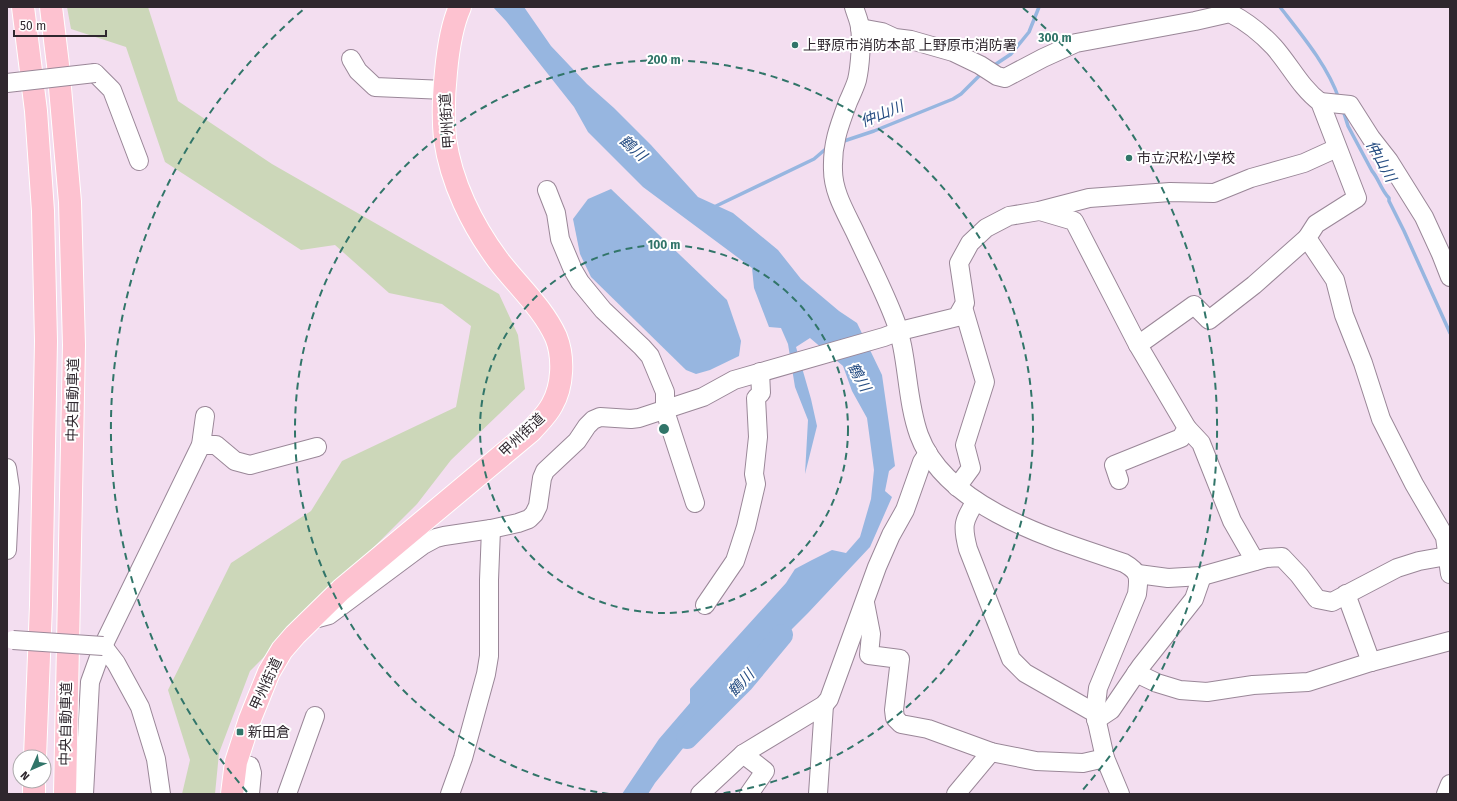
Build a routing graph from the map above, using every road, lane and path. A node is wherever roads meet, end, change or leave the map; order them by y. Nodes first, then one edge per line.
1 (23, 7) edge
2 (51, 7) edge
3 (460, 7) edge
4 (854, 7) edge
5 (1231, 10) edge
6 (860, 28) junction
7 (351, 59) dead end
8 (7, 83) edge
9 (445, 90) junction
10 (1320, 102) junction
11 (1336, 148) junction
12 (140, 161) dead end
13 (547, 190) dead end
14 (1039, 211) junction
15 (1307, 238) junction
16 (1450, 277) edge
17 (962, 307) junction
18 (892, 334) junction
19 (1138, 345) junction
20 (760, 372) junction
21 (665, 411) junction
22 (205, 416) dead end
23 (1186, 428) junction
24 (201, 446) junction
25 (317, 447) dead end
26 (928, 453) junction
27 (7, 468) edge
28 (1119, 480) dead end
29 (957, 487) junction
30 (976, 500) junction
31 (695, 503) dead end
32 (491, 529) junction
33 (1447, 536) edge
34 (7, 550) edge
35 (1448, 556) junction
36 (1255, 561) junction
37 (1138, 574) junction
38 (1450, 574) edge
39 (1202, 576) junction
40 (1346, 594) junction
41 (865, 602) junction
42 (705, 605) dead end
43 (308, 620) junction
44 (10, 640) edge
45 (1450, 641) edge
46 (103, 646) junction
47 (1370, 662) junction
48 (1136, 673) junction
49 (824, 705) junction
50 (315, 716) dead end
51 (1095, 716) junction
52 (35, 749) edge
53 (991, 752) junction
54 (743, 754) junction
55 (1105, 758) junction
56 (236, 762) junction
57 (1450, 784) edge
58 (65, 794) edge
59 (84, 794) edge
60 (161, 794) edge
61 (232, 794) edge
62 (250, 794) edge
63 (287, 794) edge
64 (450, 794) edge
65 (700, 794) edge
66 (749, 794) edge
67 (818, 794) edge
68 (956, 794) edge
69 (1120, 794) edge
70 (1446, 794) edge

1 - 52 highway, 中央自動車道
2 - 58 highway, 中央自動車道
3 - 9 highway, 甲州街道
4 - 6 street
5 - 6 street
5 - 10 street
6 - 18 street
7 - 9 street
8 - 12 street, bridge
9 - 43 highway, 甲州街道
10 - 11 street
10 - 16 street
11 - 14 street
11 - 15 street
13 - 21 street
14 - 17 street
14 - 19 street
15 - 19 street
15 - 33 street
17 - 18 street
17 - 29 street
18 - 20 street
18 - 26 street
19 - 23 street
20 - 21 street
20 - 42 street
21 - 31 street
21 - 32 street
22 - 24 street
23 - 28 street
23 - 36 street
24 - 25 street
24 - 46 street
26 - 29 street
26 - 41 street
27 - 34 street
29 - 30 street
30 - 37 street
30 - 51 street
32 - 43 street
32 - 64 street
33 - 35 street
35 - 38 street
35 - 40 street
36 - 39 street
36 - 40 street
37 - 39 street
37 - 51 street
39 - 48 street
40 - 47 street
41 - 49 street
41 - 53 street
43 - 56 highway, 甲州街道
44 - 46 street, bridge
45 - 47 street
46 - 59 street
46 - 60 street
47 - 48 street
48 - 51 street
49 - 54 street
49 - 67 street
50 - 63 street
51 - 55 street
53 - 55 street
53 - 68 street
54 - 65 street
54 - 66 street
55 - 69 street
56 - 61 highway, 甲州街道
56 - 62 street
57 - 70 street

